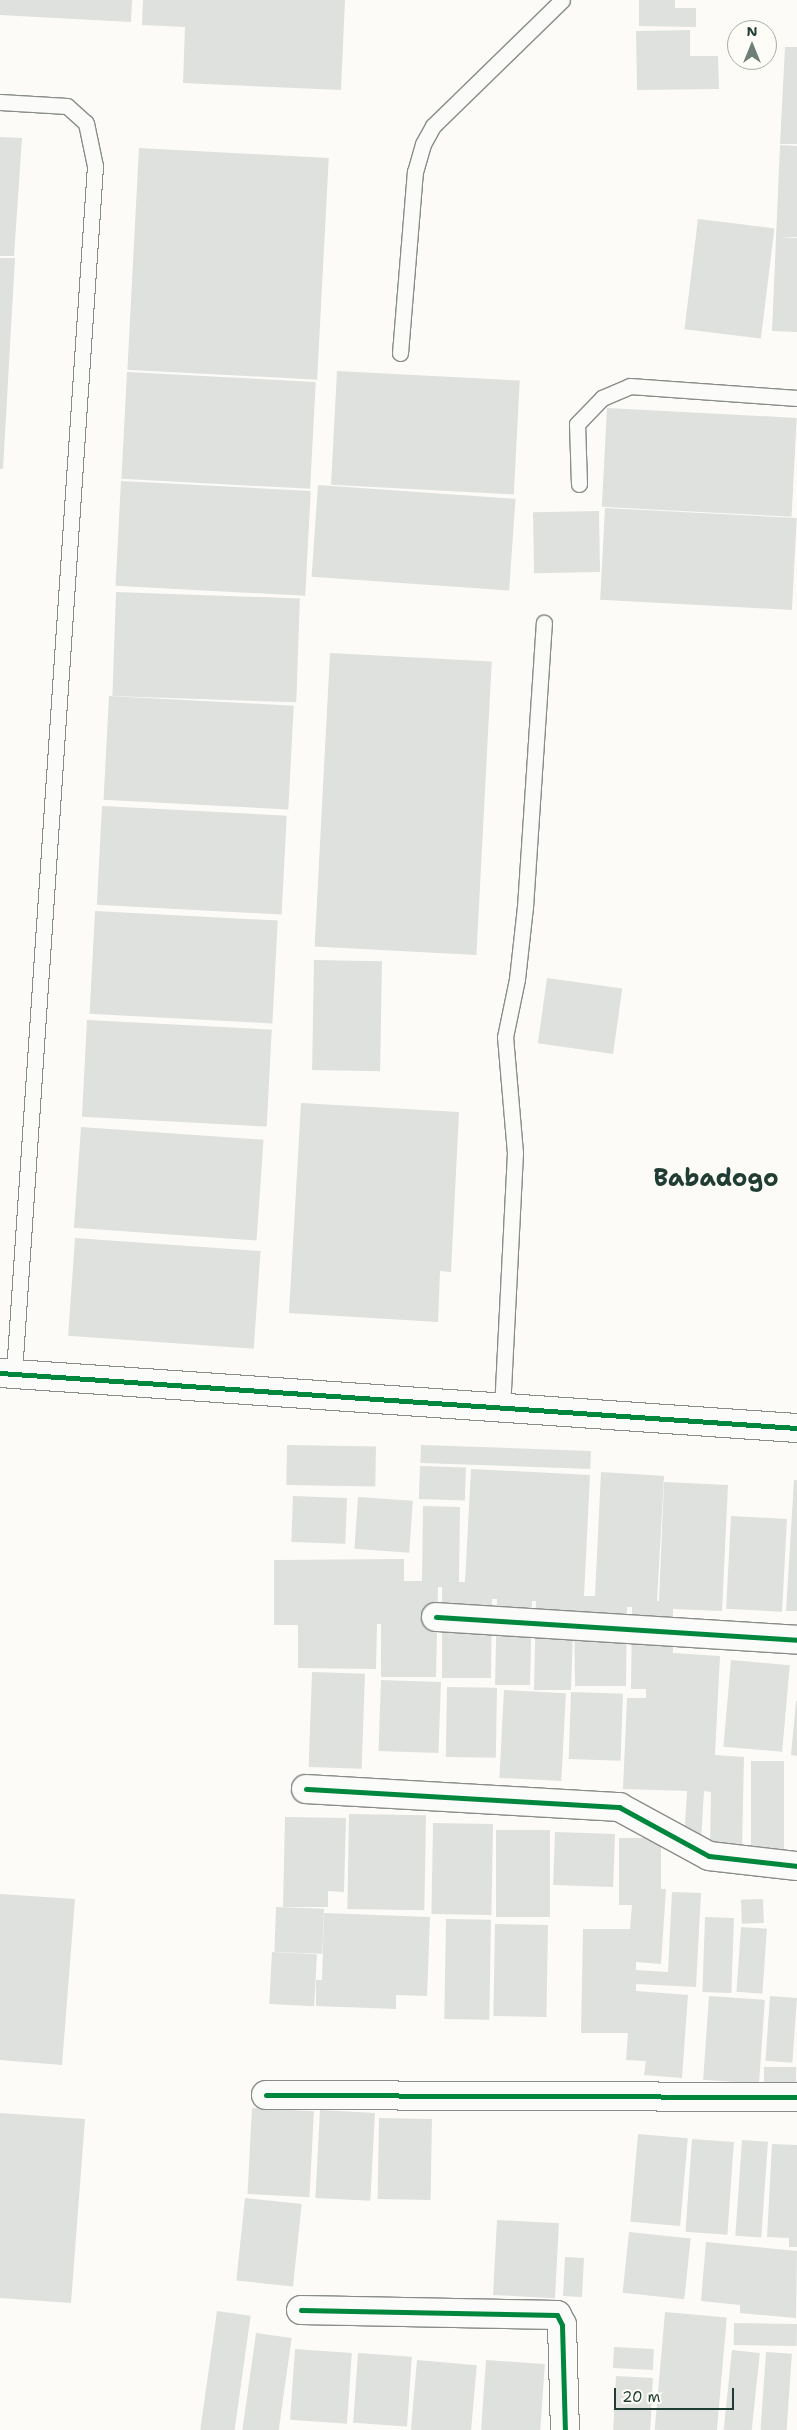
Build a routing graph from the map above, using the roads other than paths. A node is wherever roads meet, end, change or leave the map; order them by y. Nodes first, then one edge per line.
1 (562, 0) edge
2 (0, 102) edge
3 (400, 353) dead end
4 (797, 398) edge
5 (579, 484) dead end
6 (544, 623) dead end
7 (7, 1373) edge
8 (502, 1409) junction
9 (797, 1428) edge
10 (436, 1617) dead end
11 (797, 1640) edge
12 (306, 1789) dead end
13 (797, 1866) edge
14 (266, 2095) dead end
15 (797, 2097) edge
16 (301, 2310) dead end
17 (565, 2430) edge

1 - 3 lane
2 - 7 lane
4 - 5 lane
6 - 8 lane
7 - 8 street
8 - 9 street
10 - 11 street
12 - 13 street
14 - 15 street
16 - 17 street

